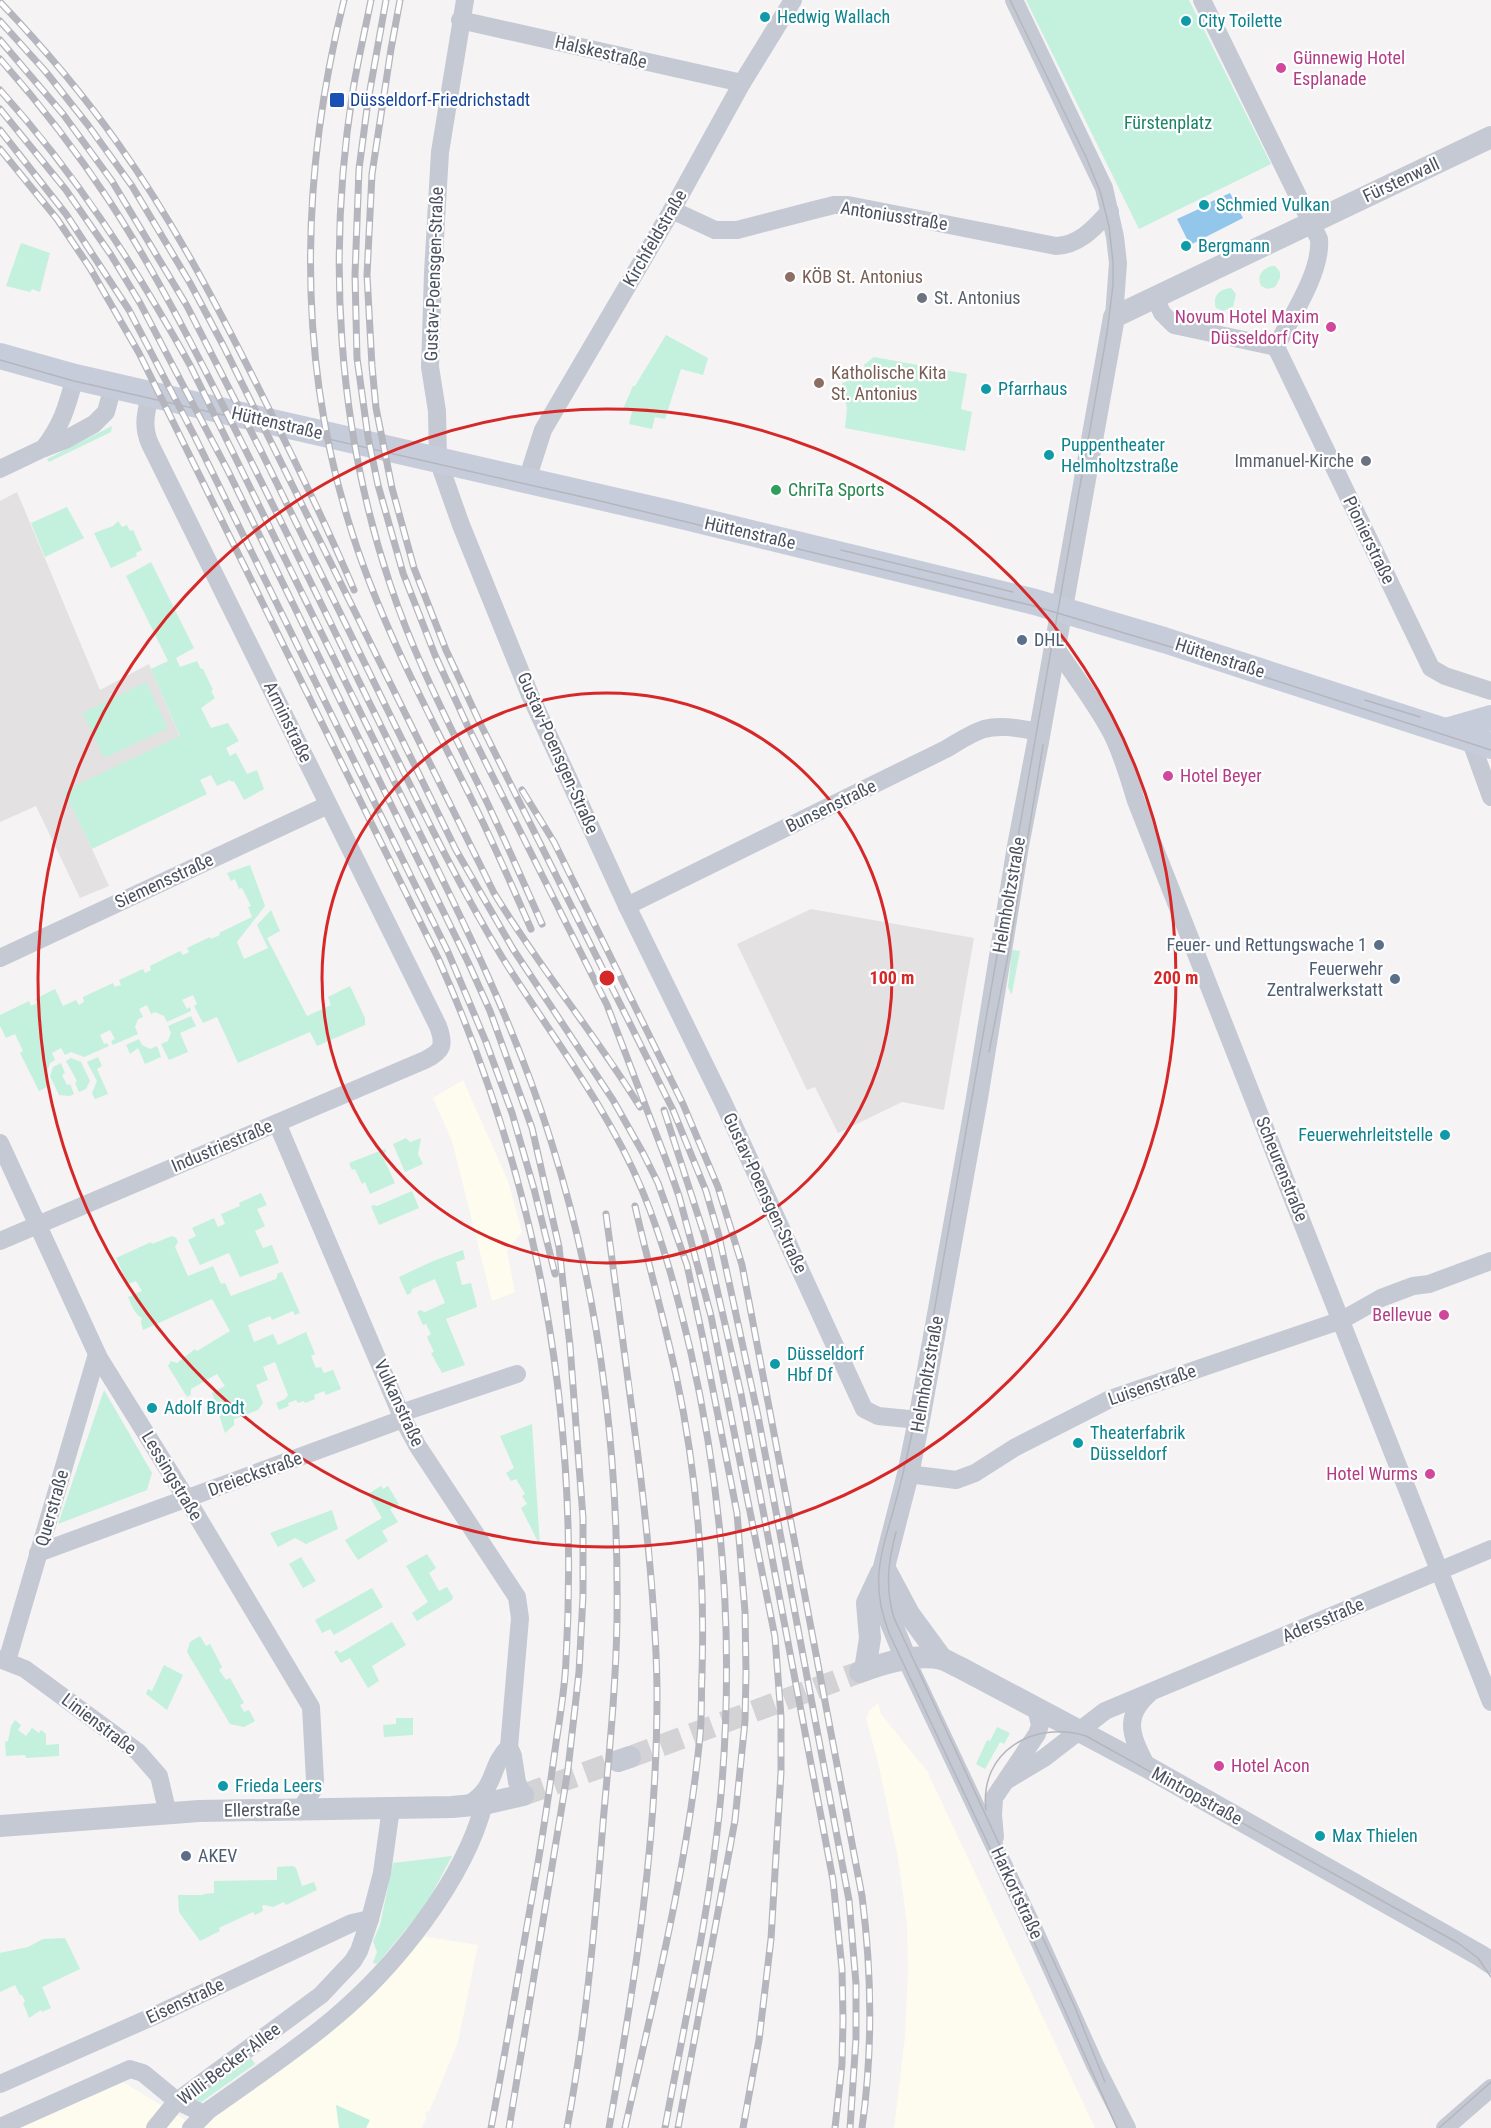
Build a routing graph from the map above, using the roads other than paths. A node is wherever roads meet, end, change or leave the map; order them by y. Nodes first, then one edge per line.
1 (465, 0) edge
2 (793, 0) edge
3 (999, 0) edge
4 (1202, 0) edge
5 (1018, 7) edge
6 (460, 20) junction
7 (742, 83) junction
8 (1491, 137) edge
9 (672, 210) junction
10 (1110, 211) junction
11 (1311, 222) junction
12 (1155, 297) junction
13 (1114, 317) junction
14 (1276, 346) junction
15 (0, 356) edge
16 (75, 377) junction
17 (113, 386) junction
18 (150, 395) junction
19 (44, 448) junction
20 (438, 460) junction
21 (0, 469) edge
22 (527, 480) junction
23 (1061, 609) junction
24 (1055, 647) junction
25 (1491, 691) edge
26 (1491, 718) edge
27 (1040, 732) junction
28 (1469, 739) edge
29 (1491, 796) edge
30 (328, 805) junction
31 (627, 906) junction
32 (0, 958) edge
33 (442, 1048) joint
34 (277, 1123) junction
35 (0, 1143) edge
36 (38, 1225) junction
37 (0, 1241) edge
38 (1491, 1261) edge
39 (1341, 1320) junction
40 (97, 1354) junction
41 (517, 1374) dead end
42 (402, 1416) junction
43 (919, 1420) junction
44 (908, 1474) junction
45 (186, 1499) junction
46 (1491, 1549) edge
47 (38, 1553) junction
48 (884, 1567) junction
49 (1439, 1571) junction
50 (906, 1659) junction
51 (942, 1659) junction
52 (3, 1660) edge
53 (1154, 1689) junction
54 (1491, 1702) edge
55 (1036, 1708) junction
56 (1079, 1731) junction
57 (509, 1747) junction
58 (1147, 1767) junction
59 (1009, 1779) junction
60 (523, 1795) joint
61 (475, 1805) junction
62 (391, 1808) junction
63 (301, 1809) junction
64 (168, 1814) junction
65 (0, 1826) edge
66 (997, 1851) junction
67 (370, 1919) junction
68 (1488, 1959) edge
69 (308, 2005) junction
70 (314, 2034) junction
71 (0, 2084) edge
72 (1491, 2088) edge
73 (177, 2101) junction
74 (204, 2114) junction
75 (0, 2127) edge
76 (155, 2128) edge
77 (191, 2128) edge
78 (1126, 2128) edge
79 (1445, 2128) edge

1 - 6 street, Gustav-Poensgen-Straße
2 - 7 street, Kirchfeldstraße
3 - 5 street
4 - 11 street
5 - 10 street
6 - 7 street, Halskestraße
6 - 20 street, Gustav-Poensgen-Straße
7 - 9 street, Kirchfeldstraße
8 - 11 street, Fürstenwall
9 - 10 street, Antoniusstraße
9 - 22 street, Kirchfeldstraße
10 - 13 street
11 - 12 street
11 - 14 street
12 - 13 street
12 - 14 street
13 - 23 street, Helmholtzstraße
14 - 25 street, Pionierstraße
15 - 16 main road, Hüttenstraße
16 - 17 main road, Hüttenstraße
16 - 19 street
17 - 18 main road, Hüttenstraße
17 - 19 street
18 - 20 main road, Hüttenstraße
18 - 30 street, Arminstraße
19 - 21 street
20 - 22 main road, Hüttenstraße
20 - 31 street, Gustav-Poensgen-Straße
22 - 23 main road, Hüttenstraße
23 - 24 street, Helmholtzstraße
23 - 28 main road, Hüttenstraße
24 - 27 street, Helmholtzstraße
24 - 39 street, Scheurenstraße
26 - 28 main road
27 - 31 street, Bunsenstraße
27 - 43 street, Helmholtzstraße
28 - 29 street
30 - 32 street, Siemensstraße
30 - 33 street, Arminstraße
31 - 43 street, Gustav-Poensgen-Straße
33 - 34 street, Industriestraße
34 - 36 street, Industriestraße
34 - 42 street, Vulkanstraße
35 - 36 street, Lessingstraße
36 - 37 street, Industriestraße
36 - 40 street, Lessingstraße
38 - 39 street, Luisenstraße
39 - 44 street, Luisenstraße
39 - 49 street, Scheurenstraße
40 - 45 street, Lessingstraße
40 - 47 street, Querstraße
41 - 42 street, Dreieckstraße
42 - 45 street, Dreieckstraße
42 - 57 street, Vulkanstraße
43 - 44 street, Helmholtzstraße
44 - 48 street
45 - 47 street, Dreieckstraße
45 - 63 street, Lessingstraße
46 - 49 street, Adersstraße
47 - 52 street, Querstraße
48 - 50 street
48 - 50 street
48 - 51 street
49 - 53 street, Adersstraße
49 - 54 street, Scheurenstraße
50 - 51 street, Mintropstraße
50 - 66 street, Harkortstraße
51 - 55 street, Mintropstraße
52 - 64 street, Linienstraße
53 - 56 street, Adersstraße
53 - 58 street, Adersstraße
55 - 56 street, Mintropstraße
55 - 59 street, Adersstraße
56 - 58 street, Mintropstraße
56 - 59 street, Adersstraße
57 - 60 street, Vulkanstraße
57 - 61 street, Vulkanstraße
58 - 68 street, Mintropstraße
59 - 66 street, Adersstraße
60 - 61 street, Ellerstraße
61 - 62 street, Ellerstraße
61 - 70 street, Willi-Becker-Allee
62 - 63 street, Ellerstraße
62 - 67 street, Willi-Becker-Allee
63 - 64 street, Ellerstraße
64 - 65 street, Ellerstraße
66 - 78 street, Harkortstraße
67 - 69 street, Willi-Becker-Allee
67 - 71 street, Eisenstraße
69 - 70 street
69 - 73 street, Willi-Becker-Allee
70 - 74 street, Willi-Becker-Allee
72 - 79 street
73 - 74 street
73 - 75 street
73 - 76 street, Willi-Becker-Allee
74 - 77 street, Willi-Becker-Allee

